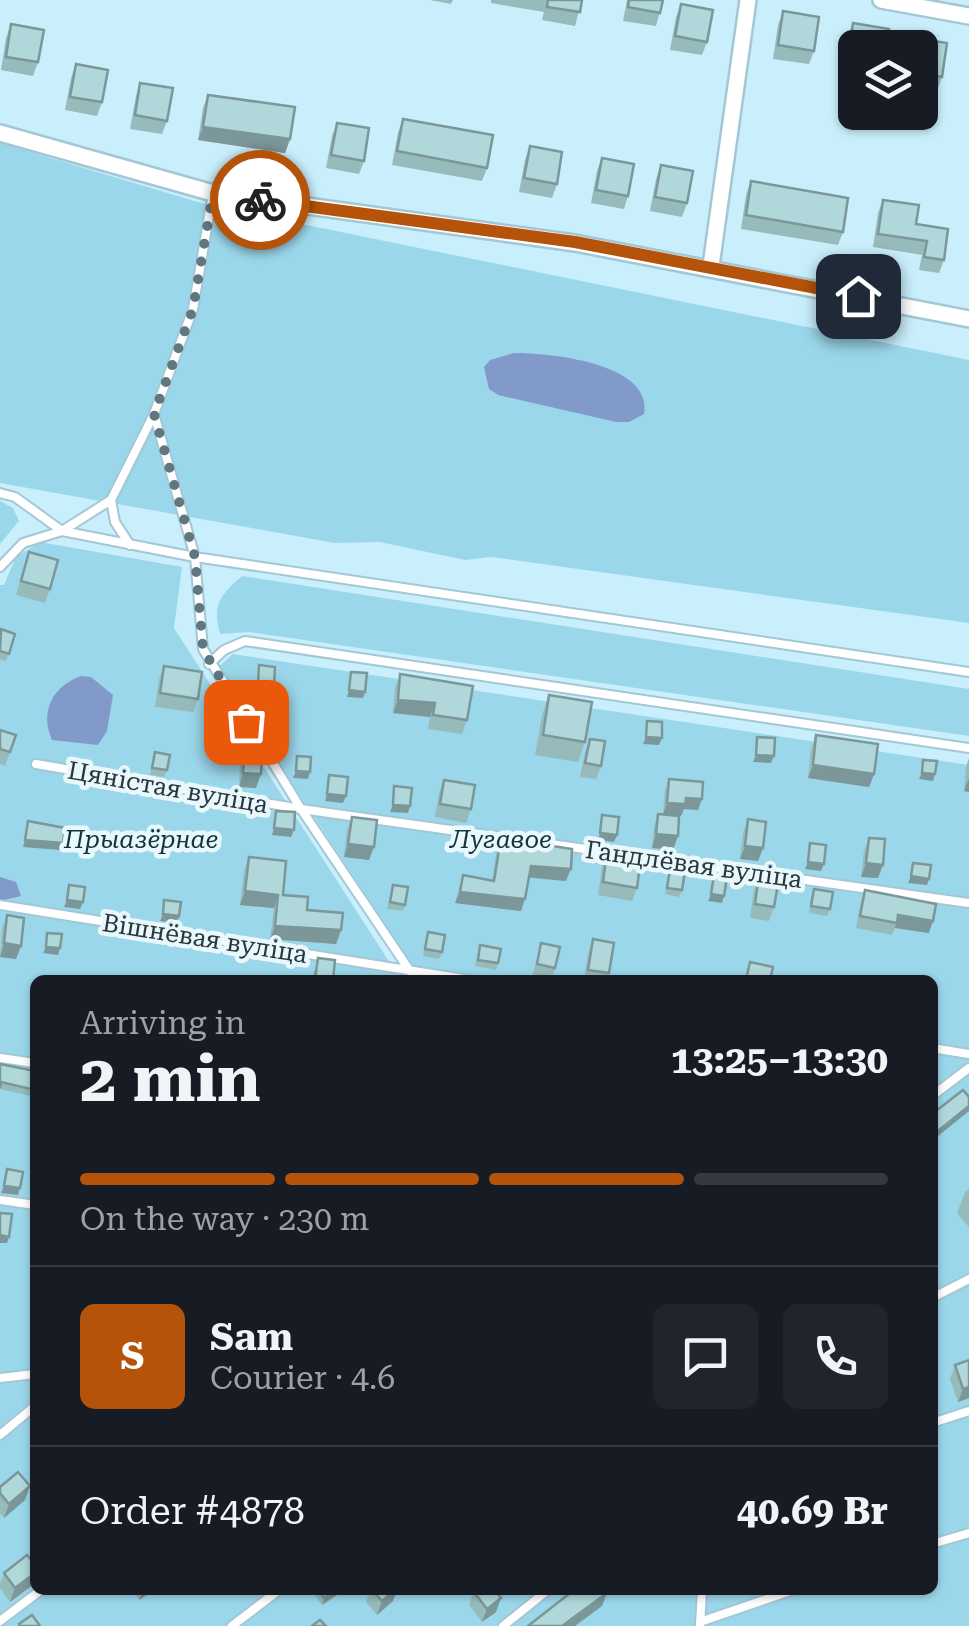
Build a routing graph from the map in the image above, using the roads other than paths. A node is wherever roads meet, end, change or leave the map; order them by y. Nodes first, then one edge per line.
1 (748, 0) edge
2 (881, 0) edge
3 (969, 16) edge
4 (0, 133) edge
5 (213, 193) junction
6 (711, 266) junction
7 (969, 319) edge
8 (154, 414) junction
9 (0, 492) edge
10 (111, 500) junction
11 (62, 531) junction
12 (130, 545) junction
13 (195, 557) junction
14 (0, 567) edge
15 (209, 664) junction
16 (969, 672) edge
17 (969, 748) edge
18 (36, 764) dead end
19 (301, 810) junction
20 (969, 902) edge
21 (0, 905) edge
22 (408, 975) edge
23 (413, 975) edge
24 (938, 1049) edge
25 (969, 1054) edge
26 (0, 1058) edge
27 (30, 1061) edge
28 (969, 1068) edge
29 (938, 1091) edge
30 (0, 1200) edge
31 (30, 1204) edge
32 (969, 1279) edge
33 (938, 1295) edge
34 (30, 1375) edge
35 (0, 1378) edge
36 (30, 1410) edge
37 (969, 1411) edge
38 (938, 1420) edge
39 (0, 1435) edge
40 (969, 1533) edge
41 (938, 1542) edge
42 (34, 1595) edge
43 (272, 1595) edge
44 (542, 1595) edge
45 (702, 1595) edge
46 (779, 1595) edge
47 (0, 1621) edge
48 (700, 1624) edge
49 (232, 1626) edge
50 (503, 1626) edge

1 - 6 street
2 - 3 street
4 - 5 street
5 - 6 street
5 - 8 lane
6 - 7 street
8 - 10 lane
8 - 13 lane
9 - 11 lane
10 - 11 lane
10 - 12 lane
11 - 12 lane
11 - 14 lane
12 - 13 lane
13 - 15 lane
13 - 16 lane
15 - 17 lane
15 - 19 lane
18 - 19 lane, Цяністая вуліца
19 - 20 lane, Гандлёвая вуліца
19 - 23 lane
21 - 22 lane, Вішнёвая вуліца
24 - 25 lane
26 - 27 lane
28 - 29 lane
30 - 31 lane
32 - 33 lane
34 - 35 lane
36 - 39 lane
37 - 38 lane
40 - 41 lane
42 - 47 lane
43 - 49 lane
44 - 50 lane
45 - 48 lane
46 - 48 lane

